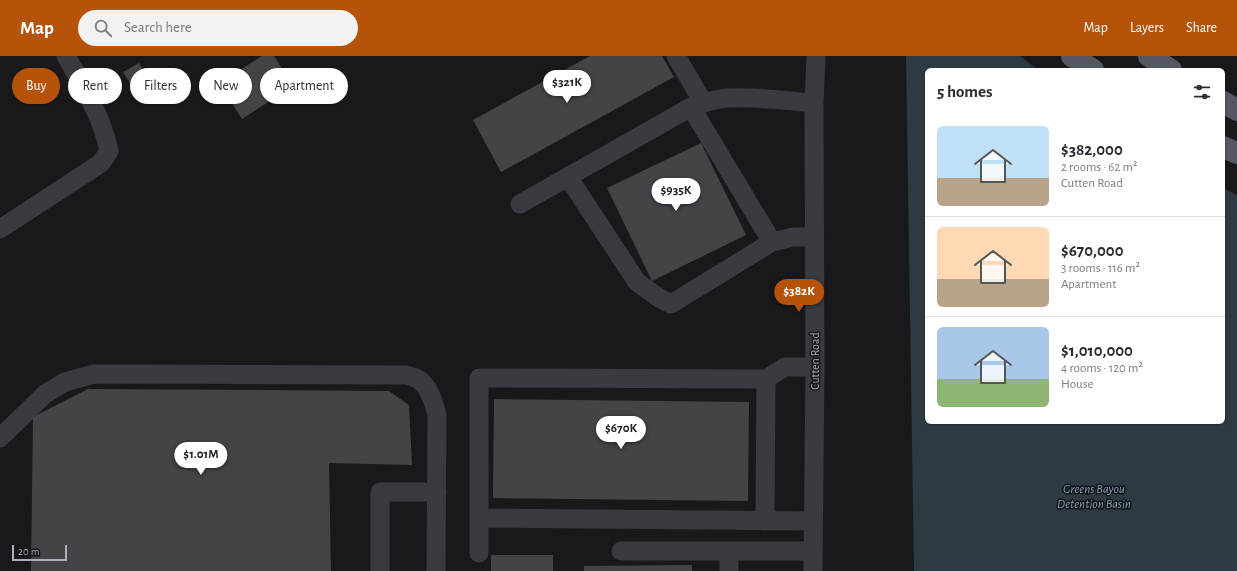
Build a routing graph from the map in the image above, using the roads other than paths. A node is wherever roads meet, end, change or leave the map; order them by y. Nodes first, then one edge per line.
1 (66, 56) edge
2 (676, 56) edge
3 (816, 56) edge
4 (1072, 56) edge
5 (1149, 56) edge
6 (1090, 68) edge
7 (1168, 68) edge
8 (814, 103) junction
9 (1225, 103) edge
10 (697, 104) junction
11 (1237, 110) edge
12 (1225, 147) edge
13 (1237, 154) edge
14 (568, 177) junction
15 (520, 204) dead end
16 (0, 229) edge
17 (814, 237) junction
18 (772, 242) junction
19 (815, 367) junction
20 (766, 379) junction
21 (0, 438) edge
22 (437, 492) junction
23 (480, 518) junction
24 (765, 521) junction
25 (812, 521) junction
26 (620, 551) dead end
27 (729, 551) junction
28 (812, 551) junction
29 (480, 553) dead end
30 (380, 571) edge
31 (436, 571) edge
32 (729, 571) edge
33 (813, 571) edge

1 - 16 street
2 - 10 street
3 - 8 street, Cutten Road
4 - 6 main road
5 - 7 main road
8 - 10 street
8 - 17 street, Cutten Road
9 - 11 main road
10 - 14 street
10 - 18 street
12 - 13 main road
14 - 15 street
14 - 18 street
17 - 18 street
17 - 19 street, Cutten Road
19 - 20 street
19 - 25 street, Cutten Road
20 - 23 street
20 - 24 street
21 - 22 street
22 - 30 street
22 - 31 street
23 - 24 street
23 - 29 street
24 - 25 street
25 - 28 street, Cutten Road
26 - 27 street
27 - 28 street
27 - 32 street
28 - 33 street, Cutten Road

